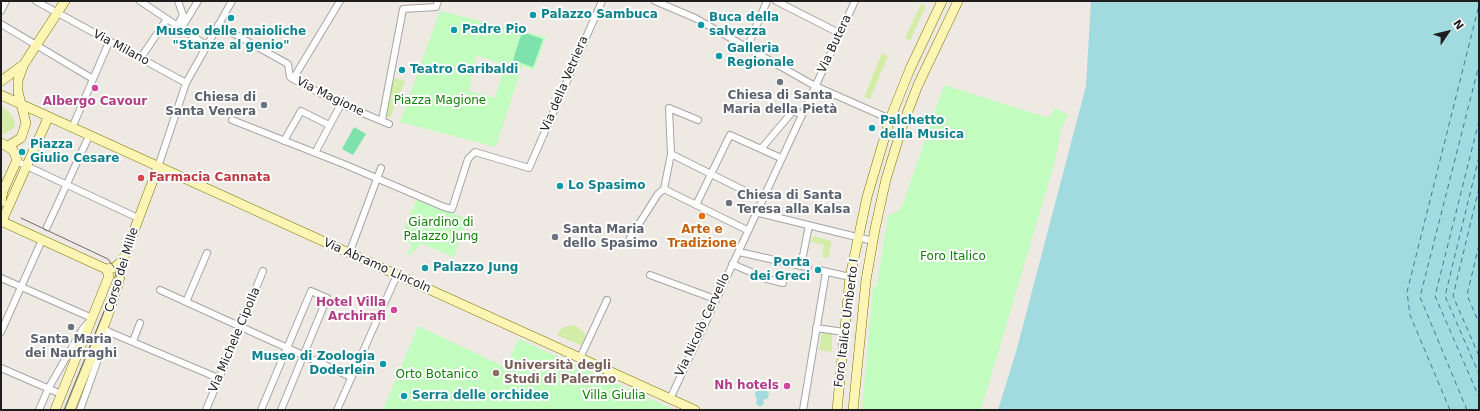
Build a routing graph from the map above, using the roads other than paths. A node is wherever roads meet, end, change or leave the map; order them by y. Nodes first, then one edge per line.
1 (6, 1) edge
2 (36, 1) edge
3 (65, 1) edge
4 (140, 1) edge
5 (178, 1) edge
6 (198, 1) edge
7 (232, 1) edge
8 (340, 1) edge
9 (602, 1) edge
10 (655, 1) edge
11 (672, 1) edge
12 (767, 1) edge
13 (776, 1) edge
14 (855, 1) edge
15 (942, 2) edge
16 (43, 3) edge
17 (437, 4) edge
18 (956, 5) edge
19 (669, 7) junction
20 (1, 11) edge
21 (57, 13) junction
22 (167, 19) junction
23 (1, 24) edge
24 (218, 25) junction
25 (179, 27) junction
26 (839, 33) junction
27 (109, 42) junction
28 (36, 45) junction
29 (206, 46) junction
30 (747, 48) junction
31 (140, 59) junction
32 (24, 64) junction
33 (93, 79) junction
34 (293, 79) junction
35 (1, 81) edge
36 (186, 83) junction
37 (815, 86) junction
38 (1, 95) edge
39 (341, 104) junction
40 (20, 105) junction
41 (802, 115) junction
42 (48, 118) junction
43 (890, 119) junction
44 (232, 120) dead end
45 (382, 120) junction
46 (698, 120) dead end
47 (390, 124) dead end
48 (903, 124) junction
49 (329, 125) junction
50 (72, 128) junction
51 (89, 136) junction
52 (284, 141) junction
53 (4, 145) edge
54 (761, 149) junction
55 (318, 154) junction
56 (670, 154) junction
57 (781, 158) junction
58 (16, 161) junction
59 (26, 166) junction
60 (158, 167) junction
61 (381, 168) dead end
62 (711, 176) junction
63 (377, 178) junction
64 (67, 185) junction
65 (664, 189) junction
66 (761, 199) junction
67 (1, 202) edge
68 (696, 205) junction
69 (755, 212) junction
70 (138, 218) junction
71 (4, 222) edge
72 (808, 225) junction
73 (47, 227) dead end
74 (747, 230) junction
75 (858, 237) junction
76 (630, 238) dead end
77 (42, 240) junction
78 (873, 240) junction
79 (739, 252) junction
80 (207, 253) dead end
81 (349, 254) junction
82 (123, 260) junction
83 (732, 264) junction
84 (106, 269) junction
85 (819, 270) tunnel mouth
86 (263, 271) dead end
87 (826, 272) junction
88 (396, 275) junction
89 (650, 275) dead end
90 (850, 277) junction
91 (1, 278) edge
92 (866, 280) junction
93 (783, 284) dead end
94 (22, 287) junction
95 (160, 290) dead end
96 (715, 299) junction
97 (607, 300) dead end
98 (186, 302) junction
99 (92, 318) junction
100 (140, 323) dead end
101 (241, 327) junction
102 (816, 328) junction
103 (106, 330) junction
104 (1, 332) edge
105 (844, 332) junction
106 (133, 341) junction
107 (287, 348) junction
108 (304, 356) junction
109 (580, 358) junction
110 (1, 368) edge
111 (352, 377) junction
112 (218, 378) junction
113 (48, 389) junction
114 (61, 394) junction
115 (670, 399) junction
116 (39, 410) edge
117 (55, 410) edge
118 (70, 410) edge
119 (80, 410) edge
120 (206, 410) edge
121 (261, 410) edge
122 (281, 410) edge
123 (337, 410) edge
124 (695, 410) edge
125 (803, 410) edge
126 (837, 410) edge
127 (853, 410) edge

1 - 20 street
2 - 16 street, Via Milano
3 - 21 street
4 - 22 street
5 - 25 street
6 - 25 street
7 - 24 street, Corso dei Mille
8 - 34 street
9 - 63 street, Via della Vetriera
10 - 19 street
11 - 19 street
12 - 30 street
13 - 26 street
14 - 26 street, Via Butera
15 - 18 street, Foro Italico Umberto I
15 - 43 street, Foro Italico Umberto I
16 - 21 street, Via Milano
17 - 45 street
18 - 48 street, Foro Italico Umberto I
19 - 30 street
21 - 27 street, Via Milano
21 - 28 street
22 - 25 street
22 - 31 street
23 - 28 street
24 - 29 street, Corso dei Mille
24 - 34 street, Via Magione
25 - 29 street
26 - 37 street, Via Butera
27 - 31 street, Via Milano
27 - 33 street
28 - 32 street
28 - 33 street
29 - 36 street, Corso dei Mille
30 - 37 street
31 - 36 street, Via Milano
32 - 35 street
32 - 40 street
33 - 50 street
34 - 39 street, Via Magione
36 - 60 street, Corso dei Mille
37 - 41 street, Via Butera
37 - 43 street
38 - 40 street, Via Abramo Lincoln
39 - 45 street, Via Magione
39 - 49 street
40 - 42 street, Via Abramo Lincoln
40 - 53 street
41 - 54 street
41 - 57 street, Via Butera
42 - 50 street, Via Abramo Lincoln
42 - 59 street
43 - 48 street
43 - 75 street, Foro Italico Umberto I
44 - 52 street
45 - 47 street, Via Magione
46 - 56 street
48 - 78 street, Foro Italico Umberto I
49 - 52 street
49 - 55 street
50 - 51 street, Via Abramo Lincoln
51 - 60 street, Via Abramo Lincoln
51 - 64 street
52 - 55 street
53 - 58 street
54 - 57 street
54 - 62 street
55 - 63 street
56 - 62 street
56 - 65 street
57 - 66 street, Via Nicolò Cervello
58 - 59 street
58 - 67 street
59 - 64 street
59 - 71 street
60 - 70 street, Corso dei Mille
60 - 81 street, Via Abramo Lincoln
61 - 63 street
62 - 66 street
62 - 68 street
63 - 81 street
64 - 70 street
64 - 73 street
65 - 68 street
65 - 76 street
66 - 69 street, Via Nicolò Cervello
68 - 74 street
69 - 72 street
69 - 74 street, Via Nicolò Cervello
70 - 82 street, Corso dei Mille
71 - 77 street
72 - 75 street
72 - 79 street
74 - 79 street, Via Nicolò Cervello
75 - 78 street
75 - 90 street, Foro Italico Umberto I
77 - 84 street
77 - 94 street
78 - 92 street, Foro Italico Umberto I
79 - 83 street, Via Nicolò Cervello
80 - 98 street
81 - 88 street, Via Abramo Lincoln
82 - 84 street
82 - 103 street, Corso dei Mille
83 - 93 street
83 - 96 street, Via Nicolò Cervello
84 - 99 street, Corso dei Mille
85 - 87 street
86 - 101 street, Via Michele Cipolla
87 - 90 street
87 - 102 street
88 - 109 street, Via Abramo Lincoln
88 - 111 street
89 - 96 street
90 - 92 street
90 - 105 street, Foro Italico Umberto I
91 - 94 street
92 - 127 street, Foro Italico Umberto I
94 - 99 street
94 - 104 street
95 - 98 street
96 - 115 street, Via Nicolò Cervello
97 - 109 street
98 - 101 street
99 - 113 street, Corso dei Mille
99 - 114 street, Corso dei Mille
100 - 106 street
101 - 107 street
101 - 112 street, Via Michele Cipolla
102 - 105 street
102 - 125 street
103 - 106 street
103 - 118 street, Corso dei Mille
103 - 119 street, Corso dei Mille
105 - 126 street, Foro Italico Umberto I
106 - 112 street
107 - 108 street
107 - 108 street
107 - 121 street
108 - 111 street
108 - 122 street
109 - 115 street, Via Abramo Lincoln
110 - 113 street
111 - 123 street
112 - 120 street, Via Michele Cipolla
113 - 114 street
113 - 116 street, Corso dei Mille
114 - 117 street, Corso dei Mille
115 - 124 street, Via Abramo Lincoln

